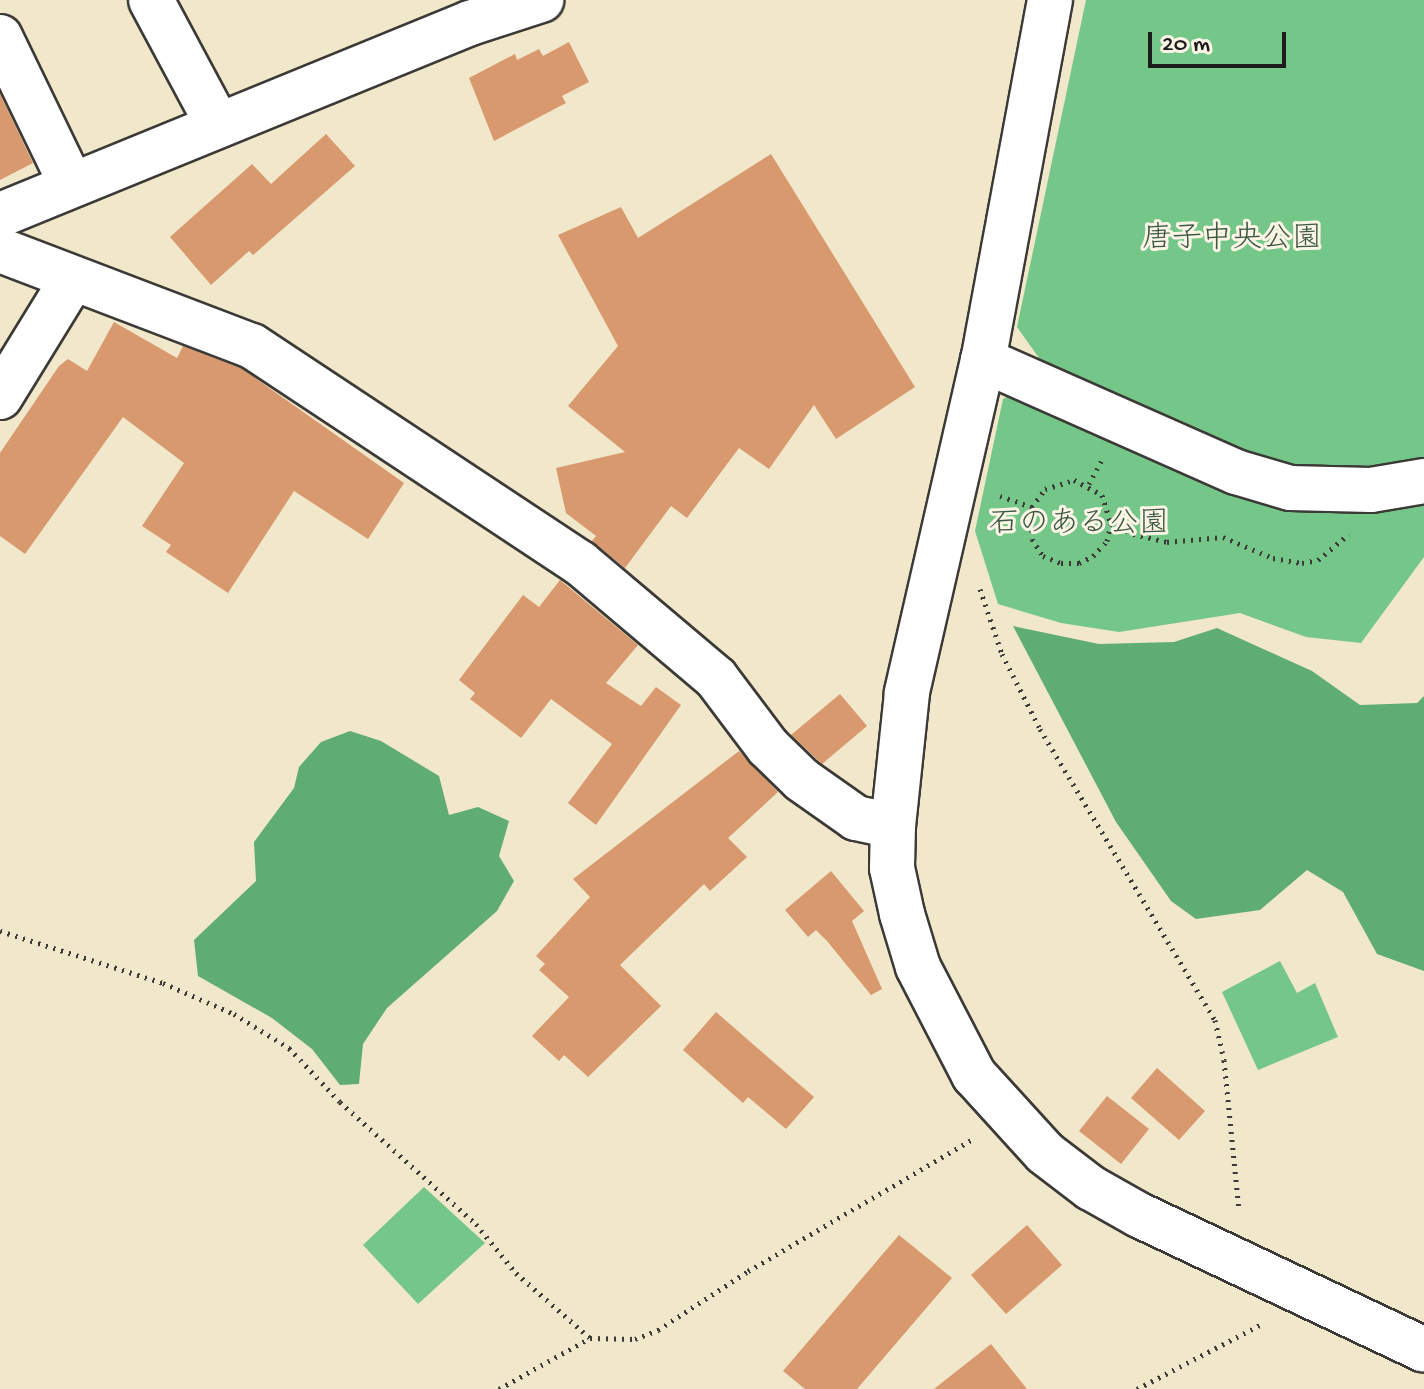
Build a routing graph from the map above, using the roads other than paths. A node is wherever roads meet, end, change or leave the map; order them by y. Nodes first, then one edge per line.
1 (151, 0) edge
2 (541, 0) edge
3 (1050, 0) edge
4 (0, 37) edge
5 (218, 125) junction
6 (71, 184) junction
7 (0, 215) edge
8 (0, 250) edge
9 (72, 280) junction
10 (983, 360) junction
11 (0, 397) edge
12 (1424, 481) edge
13 (893, 826) junction
14 (1424, 1350) edge

1 - 5 street
2 - 5 street
3 - 10 street
4 - 6 street
5 - 6 street
6 - 7 street
8 - 9 street
9 - 11 street
9 - 13 street
10 - 12 street
10 - 13 street
13 - 14 street

